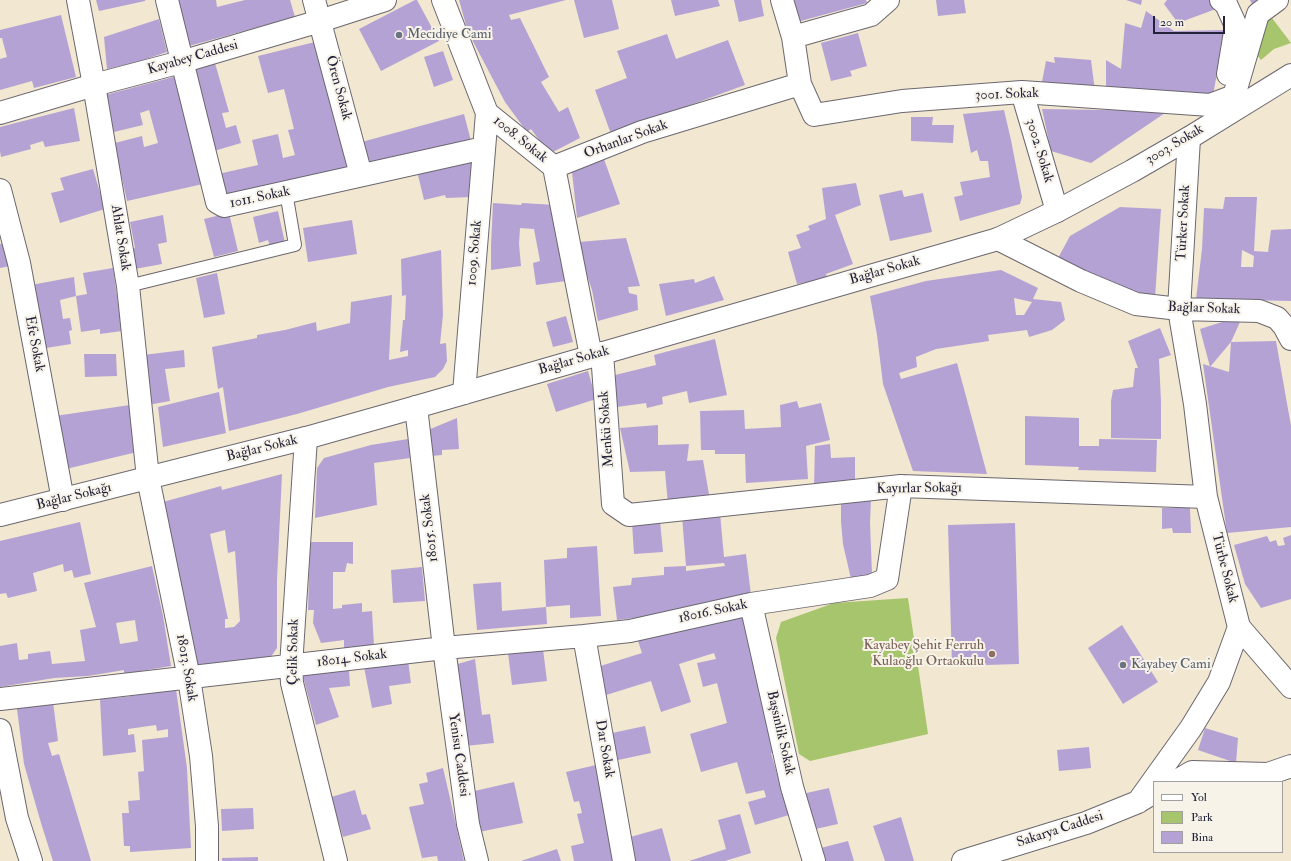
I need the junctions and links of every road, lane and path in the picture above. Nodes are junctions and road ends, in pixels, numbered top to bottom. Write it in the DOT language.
graph roads {
  1 [pos="78,0"];
  2 [pos="167,0"];
  3 [pos="314,0"];
  4 [pos="385,0"];
  5 [pos="443,0"];
  6 [pos="782,0"];
  7 [pos="888,0"];
  8 [pos="1221,0"];
  9 [pos="1277,0"];
  10 [pos="320,21"];
  11 [pos="793,37"];
  12 [pos="181,62"];
  13 [pos="1291,75"];
  14 [pos="800,84"];
  15 [pos="94,85"];
  16 [pos="1022,92"];
  17 [pos="1234,96"];
  18 [pos="0,113"];
  19 [pos="487,113"];
  20 [pos="1189,138"];
  21 [pos="484,148"];
  22 [pos="554,167"];
  23 [pos="361,175"];
  24 [pos="0,190"];
  25 [pos="286,192"];
  26 [pos="1057,211"];
  27 [pos="998,239"];
  28 [pos="128,286"];
  29 [pos="1179,309"];
  30 [pos="1291,339"];
  31 [pos="597,355"];
  32 [pos="464,393"];
  33 [pos="416,407"];
  34 [pos="306,438"];
  35 [pos="148,478"];
  36 [pos="901,486"];
  37 [pos="1206,497"];
  38 [pos="63,500"];
  39 [pos="612,504"];
  40 [pos="0,515"];
  41 [pos="751,604"];
  42 [pos="1239,627"];
  43 [pos="584,636"];
  44 [pos="444,648"];
  45 [pos="291,666"];
  46 [pos="189,678"];
  47 [pos="1290,685"];
  48 [pos="0,699"];
  49 [pos="0,730"];
  50 [pos="1291,766"];
  51 [pos="1156,781"];
  52 [pos="1177,781"];
  53 [pos="1153,786"];
  54 [pos="1146,797"];
  55 [pos="9,820"];
  56 [pos="31,861"];
  57 [pos="207,861"];
  58 [pos="336,861"];
  59 [pos="477,861"];
  60 [pos="624,861"];
  61 [pos="814,861"];
  62 [pos="963,861"];
  1 -- 15 [label="street, Ahlat Sokak"];
  2 -- 12 [label="street, 1011. Sokak"];
  3 -- 10 [label="street, Ören Sokak"];
  4 -- 10 [label="street, Kayabey Caddesi"];
  5 -- 19 [label="street, 1008. Sokak"];
  6 -- 11 [label="street"];
  7 -- 11 [label="street"];
  8 -- 17 [label="street"];
  9 -- 17 [label="street"];
  10 -- 12 [label="street, Kayabey Caddesi"];
  10 -- 23 [label="street, Ören Sokak"];
  11 -- 14 [label="street"];
  12 -- 15 [label="street, Kayabey Caddesi"];
  12 -- 25 [label="street, 1011. Sokak"];
  13 -- 20 [label="street, 3003. Sokak"];
  14 -- 16 [label="street, 3001. Sokak"];
  14 -- 22 [label="street, Orhanlar Sokak"];
  15 -- 18 [label="street, Kayabey Caddesi"];
  15 -- 28 [label="street, Ahlat Sokak"];
  16 -- 17 [label="street, 3001. Sokak"];
  16 -- 26 [label="street, 3002. Sokak"];
  19 -- 21 [label="street, 1009. Sokak"];
  19 -- 22 [label="street, 1008. Sokak"];
  20 -- 26 [label="street, 3003. Sokak"];
  20 -- 29 [label="street, Türker Sokak"];
  21 -- 23 [label="street, 1011. Sokak"];
  21 -- 32 [label="street, 1009. Sokak"];
  22 -- 31 [label="street"];
  23 -- 25 [label="street, 1011. Sokak"];
  24 -- 38 [label="street, Efe Sokak"];
  25 -- 28 [label="lane"];
  26 -- 27 [label="street, Bağlar Sokak"];
  27 -- 29 [label="street, Bağlar Sokak"];
  27 -- 31 [label="street, Bağlar Sokak"];
  28 -- 35 [label="street, Ahlat Sokak"];
  29 -- 30 [label="street, Bağlar Sokak"];
  29 -- 37 [label="street, Türbe Sokak"];
  31 -- 32 [label="street, Bağlar Sokak"];
  31 -- 39 [label="street, Menkü Sokak"];
  32 -- 33 [label="street, Bağlar Sokak"];
  33 -- 34 [label="street, Bağlar Sokak"];
  33 -- 44 [label="street, 18015. Sokak"];
  34 -- 35 [label="street, Bağlar Sokak"];
  34 -- 45 [label="street, Çelik Sokak"];
  35 -- 38 [label="street, Bağlar Sokağı"];
  35 -- 46 [label="street, 18013. Sokak"];
  36 -- 37 [label="street, Kayırlar Sokağı"];
  36 -- 39 [label="street, Kayırlar Sokağı"];
  36 -- 41 [label="street, 18016. Sokak"];
  37 -- 42 [label="street, Türbe Sokak"];
  38 -- 40 [label="street, Bağlar Sokağı"];
  41 -- 43 [label="street, 18016. Sokak"];
  41 -- 61 [label="street, Başsinlik Sokak"];
  42 -- 47 [label="street"];
  42 -- 51 [label="street"];
  43 -- 44 [label="street, 18016. Sokak"];
  43 -- 60 [label="street, Dar Sokak"];
  44 -- 45 [label="street, 18014. Sokak"];
  44 -- 59 [label="street, Yenisu Caddesi"];
  45 -- 46 [label="street, 18014. Sokak"];
  45 -- 58 [label="street, Çelik Sokak"];
  46 -- 48 [label="street, 18014. Sokak"];
  46 -- 57 [label="street, 18013. Sokak"];
  49 -- 55 [label="street"];
  50 -- 52 [label="street"];
  53 -- 54 [label="street"];
  54 -- 62 [label="street, Sakarya Caddesi"];
  55 -- 56 [label="street"];
}
